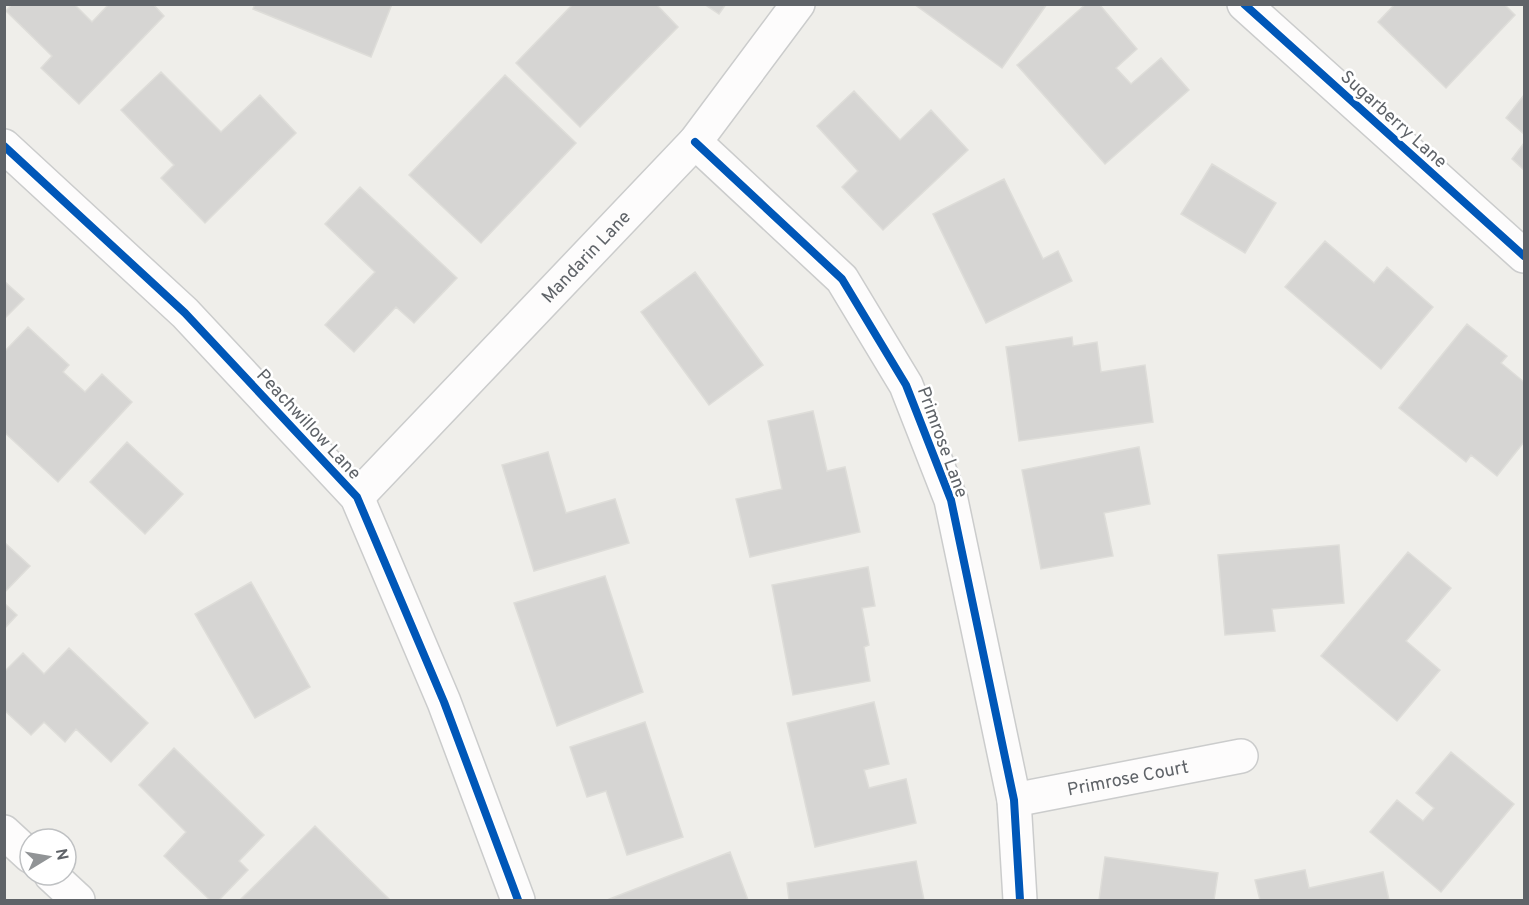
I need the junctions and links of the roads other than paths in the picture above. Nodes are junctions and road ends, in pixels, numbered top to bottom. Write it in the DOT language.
graph roads {
  1 [pos="798,4"];
  2 [pos="1244,4"];
  3 [pos="695,142"];
  4 [pos="4,146"];
  5 [pos="1524,256"];
  6 [pos="357,497"];
  7 [pos="1241,756"];
  8 [pos="1014,800"];
  9 [pos="4,832"];
  10 [pos="18,845"];
  11 [pos="64,887"];
  12 [pos="78,900"];
  13 [pos="518,900"];
  14 [pos="1020,900"];
  1 -- 3 [label="street, Mandarin Lane"];
  2 -- 5 [label="street, Sugarberry Lane"];
  3 -- 6 [label="street, Mandarin Lane"];
  3 -- 8 [label="street, Primrose Lane"];
  4 -- 6 [label="street, Peachwillow Lane"];
  6 -- 13 [label="street, Peachwillow Lane"];
  7 -- 8 [label="street, Primrose Court"];
  8 -- 14 [label="street, Primrose Lane"];
  9 -- 10 [label="street"];
  11 -- 12 [label="street"];
}
